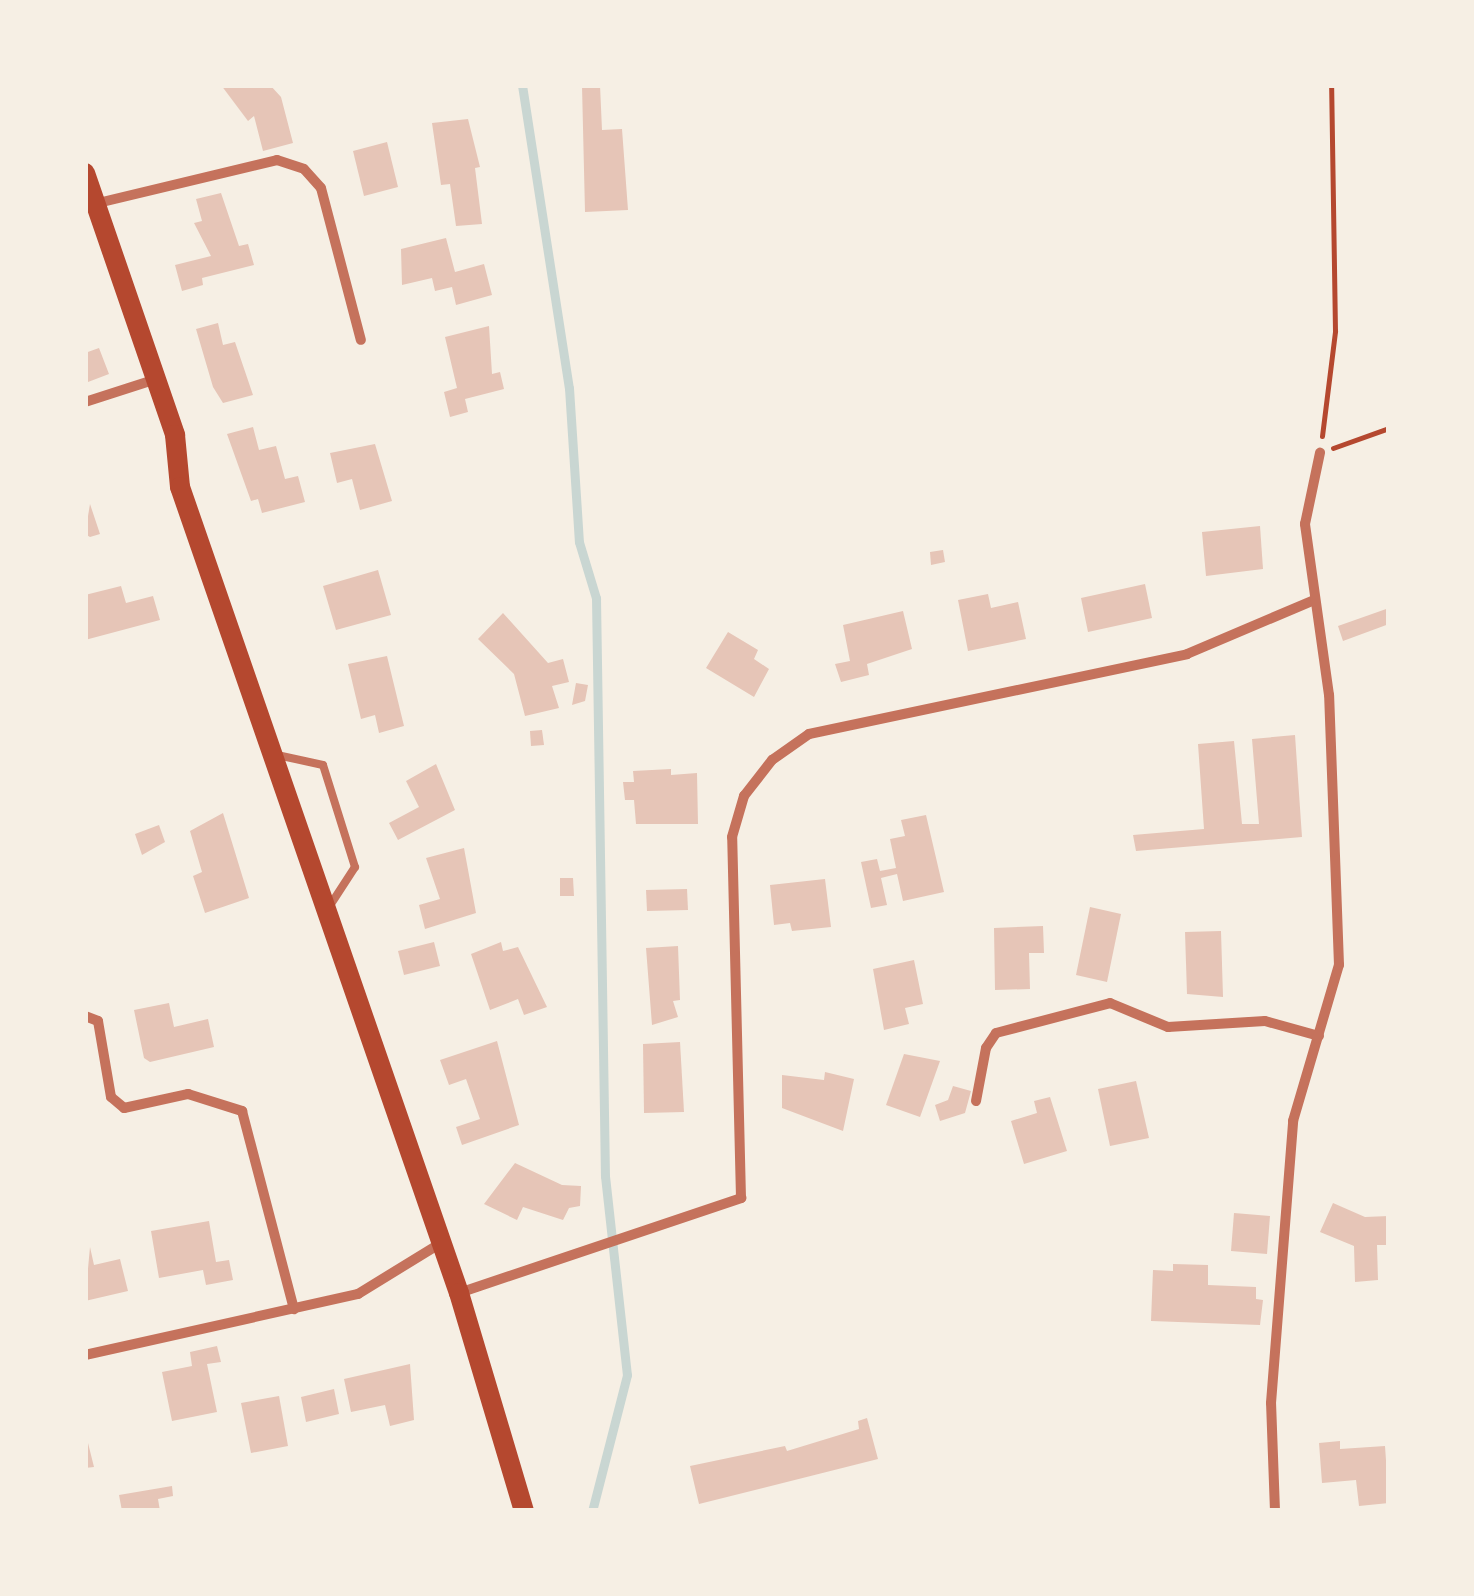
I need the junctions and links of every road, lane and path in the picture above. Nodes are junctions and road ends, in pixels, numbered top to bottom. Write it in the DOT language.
graph roads {
  1 [pos="1331,85"];
  2 [pos="85,173"];
  3 [pos="98,203"];
  4 [pos="361,340"];
  5 [pos="157,379"];
  6 [pos="85,402"];
  7 [pos="1389,428"];
  8 [pos="1320,452"];
  9 [pos="1314,600"];
  10 [pos="275,762"];
  11 [pos="326,910"];
  12 [pos="85,1016"];
  13 [pos="1319,1036"];
  14 [pos="976,1101"];
  15 [pos="442,1243"];
  16 [pos="460,1293"];
  17 [pos="294,1308"];
  18 [pos="85,1355"];
  19 [pos="524,1511"];
  20 [pos="1275,1511"];
  1 -- 8 [label="path"];
  2 -- 3 [label="main road"];
  3 -- 4 [label="street"];
  3 -- 5 [label="main road"];
  5 -- 6 [label="street"];
  5 -- 10 [label="main road"];
  7 -- 8 [label="path"];
  8 -- 9 [label="street"];
  9 -- 13 [label="street"];
  9 -- 16 [label="street"];
  10 -- 11 [label="main road"];
  10 -- 11 [label="lane"];
  11 -- 15 [label="main road"];
  12 -- 17 [label="street"];
  13 -- 14 [label="street"];
  13 -- 20 [label="street"];
  15 -- 16 [label="main road"];
  15 -- 17 [label="street"];
  16 -- 19 [label="main road"];
  17 -- 18 [label="street"];
}
